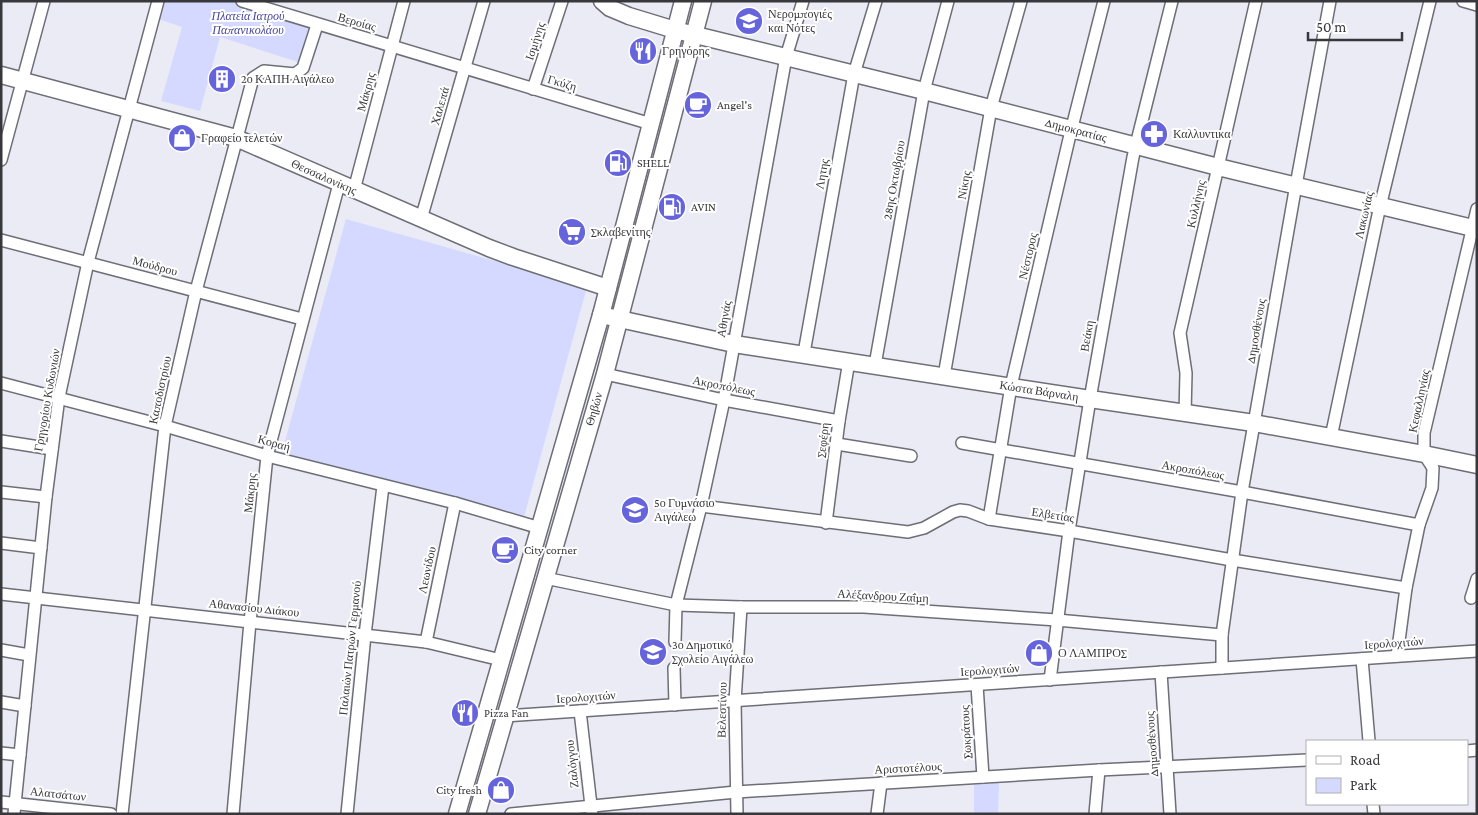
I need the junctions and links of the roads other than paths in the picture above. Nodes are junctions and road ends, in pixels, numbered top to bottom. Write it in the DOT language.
graph roads {
  1 [pos="44,1"];
  2 [pos="158,1"];
  3 [pos="242,1"];
  4 [pos="404,1"];
  5 [pos="484,1"];
  6 [pos="562,1"];
  7 [pos="602,1"];
  8 [pos="683,1"];
  9 [pos="703,1"];
  10 [pos="803,1"];
  11 [pos="876,1"];
  12 [pos="948,1"];
  13 [pos="1020,1"];
  14 [pos="1104,1"];
  15 [pos="1172,1"];
  16 [pos="1256,1"];
  17 [pos="1330,1"];
  18 [pos="1430,1"];
  19 [pos="1463,1"];
  20 [pos="1477,5"];
  21 [pos="277,7"];
  22 [pos="317,25"];
  23 [pos="675,30"];
  24 [pos="694,34"];
  25 [pos="392,46"];
  26 [pos="786,56"];
  27 [pos="465,69"];
  28 [pos="854,74"];
  29 [pos="1,75"];
  30 [pos="22,81"];
  31 [pos="533,89"];
  32 [pos="924,91"];
  33 [pos="991,108"];
  34 [pos="128,110"];
  35 [pos="651,124"];
  36 [pos="1072,129"];
  37 [pos="236,138"];
  38 [pos="1135,146"];
  39 [pos="1,160"];
  40 [pos="1218,167"];
  41 [pos="1296,184"];
  42 [pos="346,187"];
  43 [pos="1380,205"];
  44 [pos="1477,209"];
  45 [pos="421,219"];
  46 [pos="1474,229"];
  47 [pos="1,240"];
  48 [pos="88,262"];
  49 [pos="608,288"];
  50 [pos="196,291"];
  51 [pos="601,315"];
  52 [pos="302,319"];
  53 [pos="619,319"];
  54 [pos="734,344"];
  55 [pos="804,353"];
  56 [pos="849,362"];
  57 [pos="875,364"];
  58 [pos="605,374"];
  59 [pos="944,376"];
  60 [pos="1011,386"];
  61 [pos="2,387"];
  62 [pos="59,397"];
  63 [pos="1090,399"];
  64 [pos="724,400"];
  65 [pos="1185,414"];
  66 [pos="839,421"];
  67 [pos="1254,423"];
  68 [pos="166,426"];
  69 [pos="1331,437"];
  70 [pos="1,442"];
  71 [pos="962,443"];
  72 [pos="836,444"];
  73 [pos="52,449"];
  74 [pos="1000,450"];
  75 [pos="1424,454"];
  76 [pos="267,456"];
  77 [pos="911,456"];
  78 [pos="1080,465"];
  79 [pos="1477,465"];
  80 [pos="383,486"];
  81 [pos="1,492"];
  82 [pos="1242,492"];
  83 [pos="46,497"];
  84 [pos="455,503"];
  85 [pos="701,506"];
  86 [pos="989,519"];
  87 [pos="826,523"];
  88 [pos="1419,525"];
  89 [pos="540,528"];
  90 [pos="1069,531"];
  91 [pos="1,543"];
  92 [pos="41,548"];
  93 [pos="1232,560"];
  94 [pos="545,578"];
  95 [pos="1477,580"];
  96 [pos="1406,588"];
  97 [pos="1,594"];
  98 [pos="36,598"];
  99 [pos="1471,598"];
  100 [pos="676,605"];
  101 [pos="741,607"];
  102 [pos="144,610"];
  103 [pos="1057,620"];
  104 [pos="250,622"];
  105 [pos="365,635"];
  106 [pos="1222,635"];
  107 [pos="426,642"];
  108 [pos="675,642"];
  109 [pos="1,650"];
  110 [pos="1477,651"];
  111 [pos="30,655"];
  112 [pos="1397,656"];
  113 [pos="1362,659"];
  114 [pos="501,660"];
  115 [pos="674,668"];
  116 [pos="1222,668"];
  117 [pos="1161,672"];
  118 [pos="1050,680"];
  119 [pos="977,684"];
  120 [pos="735,701"];
  121 [pos="1,702"];
  122 [pos="675,705"];
  123 [pos="25,706"];
  124 [pos="580,711"];
  125 [pos="505,716"];
  126 [pos="1369,740"];
  127 [pos="1,753"];
  128 [pos="20,756"];
  129 [pos="1306,760"];
  130 [pos="1167,767"];
  131 [pos="1100,770"];
  132 [pos="983,777"];
  133 [pos="881,783"];
  134 [pos="736,792"];
  135 [pos="1,802"];
  136 [pos="15,808"];
  137 [pos="592,810"];
  138 [pos="111,814"];
  139 [pos="122,814"];
  140 [pos="233,814"];
  141 [pos="347,814"];
  142 [pos="457,814"];
  143 [pos="477,814"];
  144 [pos="511,814"];
  145 [pos="737,814"];
  146 [pos="877,814"];
  147 [pos="1094,814"];
  148 [pos="1170,814"];
  1 -- 30 [label="street"];
  2 -- 34 [label="street, Γρηγορίου Κυδωνιών"];
  3 -- 21 [label="street, Βεροίας"];
  4 -- 25 [label="street, Μάκρης"];
  5 -- 27 [label="street, Χαλεπά"];
  6 -- 31 [label="street, Ισμήνης"];
  7 -- 23 [label="street, Δημοκρατίας"];
  8 -- 23 [label="street, Θηβών"];
  9 -- 24 [label="street, Θηβών"];
  10 -- 26 [label="street, Αθηνάς"];
  11 -- 28 [label="street, Λητης"];
  12 -- 32 [label="street, 28ης Οκτωβρίου"];
  13 -- 33 [label="street, Νίκης"];
  14 -- 36 [label="street, Νέστορος"];
  15 -- 38 [label="street, Βεάκη"];
  16 -- 40 [label="street, Κυλλήνης"];
  17 -- 41 [label="street, Δημοσθένους"];
  18 -- 43 [label="street, Λακωνίας"];
  19 -- 20 [label="street"];
  21 -- 22 [label="street, Βεροίας"];
  22 -- 25 [label="street, Βεροίας"];
  22 -- 37 [label="street, Καποδιστρίου"];
  23 -- 24 [label="street, Δημοκρατίας"];
  23 -- 35 [label="street, Θηβών"];
  24 -- 26 [label="street, Δημοκρατίας"];
  24 -- 53 [label="street, Θηβών"];
  25 -- 27 [label="street, Βεροίας"];
  25 -- 42 [label="street, Μάκρης"];
  26 -- 28 [label="street, Δημοκρατίας"];
  26 -- 54 [label="street, Αθηνάς"];
  27 -- 31 [label="street, Γκύζη"];
  27 -- 45 [label="street, Χαλεπά"];
  28 -- 32 [label="street, Δημοκρατίας"];
  28 -- 55 [label="street, Λητης"];
  29 -- 30 [label="street, Θεσσαλονίκης"];
  30 -- 34 [label="street, Θεσσαλονίκης"];
  30 -- 39 [label="street"];
  31 -- 35 [label="street, Γκύζη"];
  32 -- 33 [label="street, Δημοκρατίας"];
  32 -- 57 [label="street, 28ης Οκτωβρίου"];
  33 -- 36 [label="street, Δημοκρατίας"];
  33 -- 59 [label="street, Νίκης"];
  34 -- 37 [label="street, Θεσσαλονίκης"];
  34 -- 48 [label="street, Γρηγορίου Κυδωνιών"];
  35 -- 49 [label="street, Θηβών"];
  36 -- 38 [label="street, Δημοκρατίας"];
  36 -- 60 [label="street, Νέστορος"];
  37 -- 42 [label="street, Θεσσαλονίκης"];
  37 -- 50 [label="street, Καποδιστρίου"];
  38 -- 40 [label="street, Δημοκρατίας"];
  38 -- 63 [label="street, Βεάκη"];
  40 -- 41 [label="street, Δημοκρατίας"];
  40 -- 65 [label="street, Κυλλήνης"];
  41 -- 43 [label="street, Δημοκρατίας"];
  41 -- 67 [label="street, Δημοσθένους"];
  42 -- 45 [label="street, Θεσσαλονίκης"];
  42 -- 52 [label="street, Μάκρης"];
  43 -- 46 [label="street, Δημοκρατίας"];
  43 -- 69 [label="street, Λακωνίας"];
  44 -- 46 [label="street, Κεφαλληνίας"];
  45 -- 49 [label="street, Θεσσαλονίκης"];
  46 -- 75 [label="street, Κεφαλληνίας"];
  47 -- 48 [label="street, Μούδρου"];
  48 -- 50 [label="street, Μούδρου"];
  48 -- 62 [label="street, Γρηγορίου Κυδωνιών"];
  49 -- 51 [label="street, Θηβών"];
  49 -- 53 [label="street"];
  50 -- 52 [label="street, Μούδρου"];
  50 -- 68 [label="street, Καποδιστρίου"];
  51 -- 53 [label="street, Κώστα Βάρναλη"];
  51 -- 89 [label="street, Θηβών"];
  52 -- 76 [label="street, Μάκρης"];
  53 -- 54 [label="street, Κώστα Βάρναλη"];
  53 -- 58 [label="street, Θηβών"];
  54 -- 55 [label="street, Κώστα Βάρναλη"];
  54 -- 64 [label="street, Αθηνάς"];
  55 -- 56 [label="street, Κώστα Βάρναλη"];
  56 -- 57 [label="street, Κώστα Βάρναλη"];
  56 -- 66 [label="street, Σεφέρη"];
  57 -- 59 [label="street, Κώστα Βάρναλη"];
  58 -- 64 [label="street, Ακροπόλεως"];
  58 -- 94 [label="street, Θηβών"];
  59 -- 60 [label="street, Κώστα Βάρναλη"];
  60 -- 63 [label="street, Κώστα Βάρναλη"];
  60 -- 74 [label="street, Νέστορος"];
  61 -- 62 [label="street, Κοραή"];
  62 -- 68 [label="street, Κοραή"];
  62 -- 73 [label="street, Γρηγορίου Κυδωνιών"];
  63 -- 65 [label="street, Κώστα Βάρναλη"];
  63 -- 78 [label="street, Βεάκη"];
  64 -- 66 [label="street, Ακροπόλεως"];
  64 -- 85 [label="street, Αθηνάς"];
  65 -- 67 [label="street, Κώστα Βάρναλη"];
  66 -- 72 [label="street, Σεφέρη"];
  67 -- 69 [label="street, Κώστα Βάρναλη"];
  67 -- 82 [label="street, Δημοσθένους"];
  68 -- 76 [label="street, Κοραή"];
  68 -- 102 [label="street, Καποδιστρίου"];
  69 -- 75 [label="street, Κώστα Βάρναλη"];
  70 -- 73 [label="street"];
  71 -- 74 [label="street, Ακροπόλεως"];
  72 -- 77 [label="street"];
  72 -- 87 [label="street, Σεφέρη"];
  73 -- 83 [label="street, Γρηγορίου Κυδωνιών"];
  74 -- 78 [label="street, Ακροπόλεως"];
  74 -- 86 [label="street, Νέστορος"];
  75 -- 79 [label="street, Κώστα Βάρναλη"];
  75 -- 88 [label="street, Κεφαλληνίας"];
  76 -- 80 [label="street, Κοραή"];
  76 -- 104 [label="street, Μάκρης"];
  78 -- 82 [label="street, Ακροπόλεως"];
  78 -- 90 [label="street, Βεάκη"];
  80 -- 84 [label="street, Κοραή"];
  80 -- 105 [label="street, Παλαιών Πατρών Γερμανού"];
  81 -- 83 [label="street"];
  82 -- 88 [label="street, Ακροπόλεως"];
  82 -- 93 [label="street, Δημοσθένους"];
  83 -- 92 [label="street, Γρηγορίου Κυδωνιών"];
  84 -- 89 [label="street, Κοραή"];
  84 -- 107 [label="street, Λεωνίδου"];
  85 -- 87 [label="street, Ελβετίας"];
  85 -- 100 [label="street, Αθηνάς"];
  86 -- 87 [label="street, Ελβετίας"];
  86 -- 90 [label="street, Ελβετίας"];
  88 -- 96 [label="street, Κεφαλληνίας"];
  89 -- 114 [label="street, Θηβών"];
  90 -- 93 [label="street, Ελβετίας"];
  90 -- 103 [label="street, Βεάκη"];
  91 -- 92 [label="street"];
  92 -- 98 [label="street, Γρηγορίου Κυδωνιών"];
  93 -- 96 [label="street, Ελβετίας"];
  93 -- 106 [label="street, Δημοσθένους"];
  94 -- 100 [label="street, Αλέξανδρου Ζαΐμη"];
  94 -- 125 [label="street, Θηβών"];
  95 -- 99 [label="street"];
  96 -- 112 [label="street, Κεφαλληνίας"];
  97 -- 98 [label="street, Αθανασίου Διάκου"];
  98 -- 102 [label="street, Αθανασίου Διάκου"];
  98 -- 111 [label="street, Γρηγορίου Κυδωνιών"];
  100 -- 101 [label="street, Αλέξανδρου Ζαΐμη"];
  100 -- 108 [label="street, Αθηνάς"];
  101 -- 103 [label="street, Αλέξανδρου Ζαΐμη"];
  101 -- 120 [label="street, Βελεστίνου"];
  102 -- 104 [label="street, Αθανασίου Διάκου"];
  102 -- 139 [label="street, Καποδιστρίου"];
  103 -- 106 [label="street, Αλέξανδρου Ζαΐμη"];
  103 -- 118 [label="street, Βεάκη"];
  104 -- 105 [label="street, Αθανασίου Διάκου"];
  104 -- 140 [label="street, Μάκρης"];
  105 -- 107 [label="street, Αθανασίου Διάκου"];
  105 -- 141 [label="street, Παλαιών Πατρών Γερμανού"];
  106 -- 116 [label="street, Δημοσθένους"];
  107 -- 114 [label="street, Αθανασίου Διάκου"];
  109 -- 111 [label="street"];
  110 -- 112 [label="street, Ιερολοχιτών"];
  111 -- 123 [label="street, Γρηγορίου Κυδωνιών"];
  112 -- 113 [label="street, Ιερολοχιτών"];
  113 -- 116 [label="street, Ιερολοχιτών"];
  113 -- 126 [label="street"];
  114 -- 142 [label="street, Θηβών"];
  115 -- 122 [label="street"];
  116 -- 117 [label="street, Ιερολοχιτών"];
  117 -- 118 [label="street, Ιερολοχιτών"];
  117 -- 130 [label="street, Δημοσθένους"];
  118 -- 119 [label="street, Ιερολοχιτών"];
  119 -- 120 [label="street, Ιερολοχιτών"];
  119 -- 132 [label="street, Σωκράτους"];
  120 -- 122 [label="street, Ιερολοχιτών"];
  120 -- 134 [label="street, Βελεστίνου"];
  121 -- 123 [label="street"];
  122 -- 124 [label="street, Ιερολοχιτών"];
  123 -- 128 [label="street, Γρηγορίου Κυδωνιών"];
  124 -- 125 [label="street, Ιερολοχιτών"];
  124 -- 137 [label="street, Ζαλόγγου"];
  125 -- 143 [label="street, Θηβών"];
  127 -- 128 [label="street"];
  128 -- 136 [label="street, Γρηγορίου Κυδωνιών"];
  129 -- 130 [label="street, Αριστοτέλους"];
  130 -- 131 [label="street, Αριστοτέλους"];
  130 -- 148 [label="street, Δημοσθένους"];
  131 -- 132 [label="street, Αριστοτέλους"];
  131 -- 147 [label="street"];
  132 -- 133 [label="street, Αριστοτέλους"];
  133 -- 134 [label="street, Αριστοτέλους"];
  133 -- 146 [label="street"];
  134 -- 137 [label="street, Αριστοτέλους"];
  134 -- 145 [label="street, Βελεστίνου"];
  135 -- 136 [label="street, Αλατσάτων"];
  136 -- 138 [label="street, Αλατσάτων"];
  137 -- 144 [label="street, Αριστοτέλους"];
}
